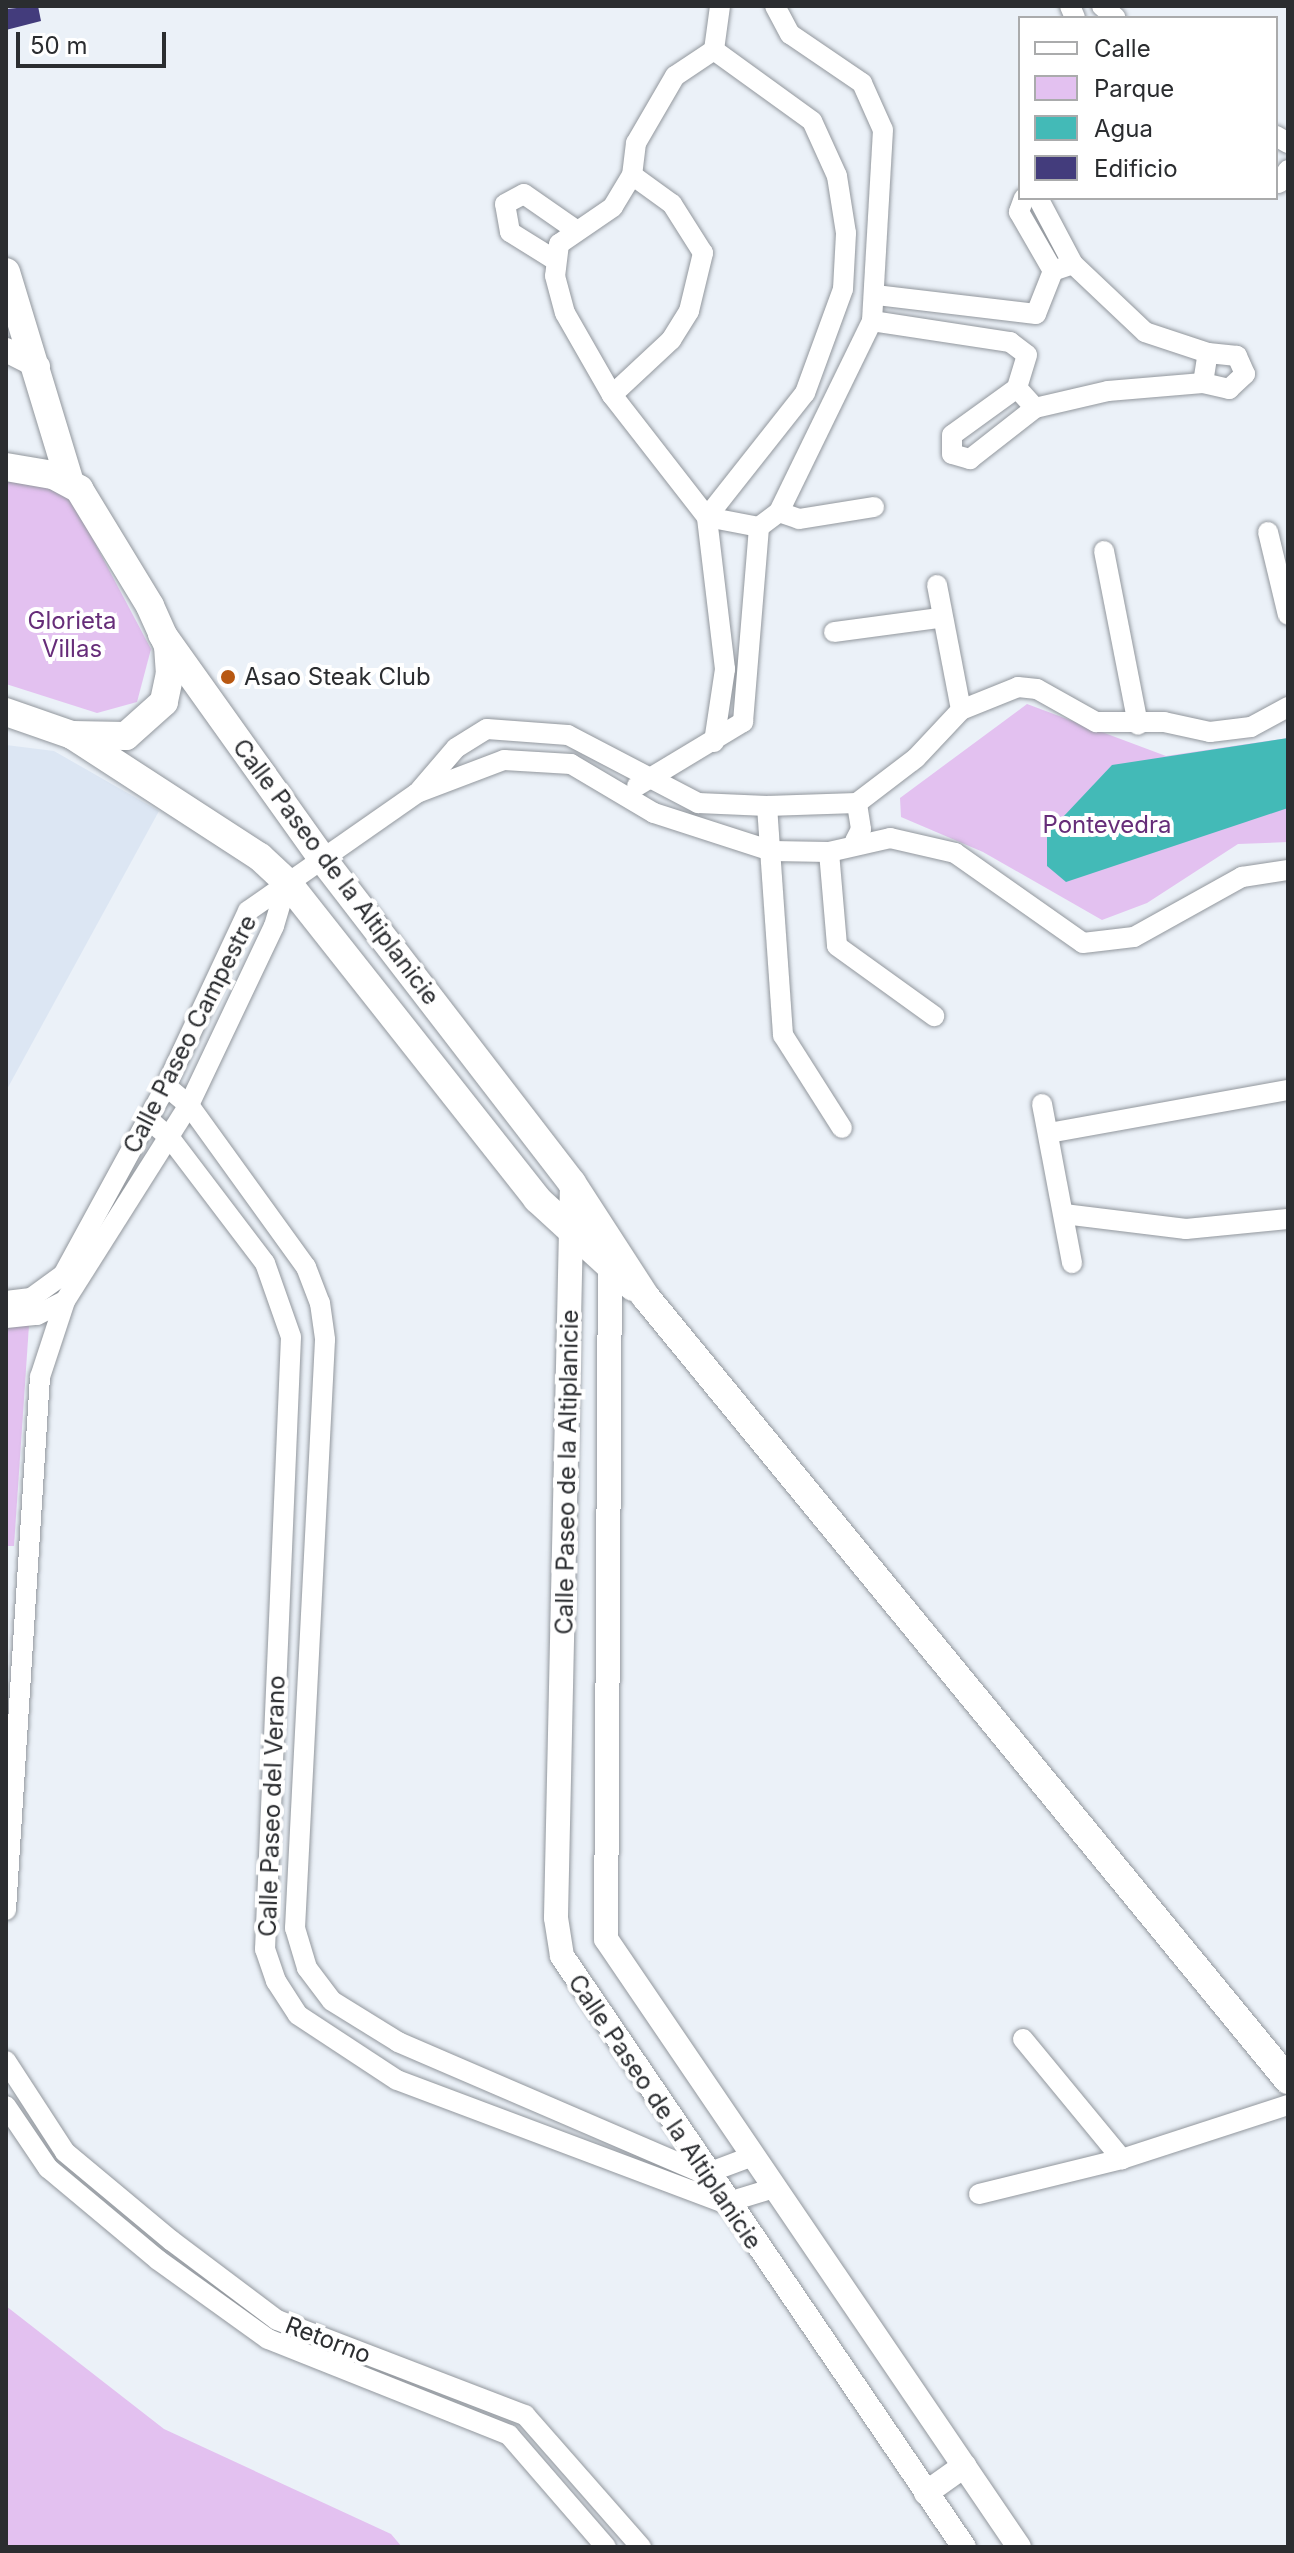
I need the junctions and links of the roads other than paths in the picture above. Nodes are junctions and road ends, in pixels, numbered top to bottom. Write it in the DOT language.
graph roads {
  1 [pos="720,6"];
  2 [pos="775,6"];
  3 [pos="714,50"];
  4 [pos="632,175"];
  5 [pos="1023,200"];
  6 [pos="1039,200"];
  7 [pos="573,228"];
  8 [pos="555,260"];
  9 [pos="1073,264"];
  10 [pos="1053,271"];
  11 [pos="6,272"];
  12 [pos="877,295"];
  13 [pos="872,321"];
  14 [pos="6,350"];
  15 [pos="1208,353"];
  16 [pos="38,366"];
  17 [pos="1203,383"];
  18 [pos="1017,388"];
  19 [pos="612,395"];
  20 [pos="1035,408"];
  21 [pos="6,467"];
  22 [pos="70,482"];
  23 [pos="874,507"];
  24 [pos="779,512"];
  25 [pos="707,517"];
  26 [pos="759,527"];
  27 [pos="1268,532"];
  28 [pos="1104,551"];
  29 [pos="937,585"];
  30 [pos="1288,615"];
  31 [pos="939,618"];
  32 [pos="834,632"];
  33 [pos="162,634"];
  34 [pos="1288,707"];
  35 [pos="961,710"];
  36 [pos="6,712"];
  37 [pos="1138,725"];
  38 [pos="72,735"];
  39 [pos="714,742"];
  40 [pos="643,779"];
  41 [pos="417,793"];
  42 [pos="626,797"];
  43 [pos="857,803"];
  44 [pos="767,806"];
  45 [pos="855,841"];
  46 [pos="772,851"];
  47 [pos="829,852"];
  48 [pos="321,857"];
  49 [pos="1288,870"];
  50 [pos="287,882"];
  51 [pos="934,1016"];
  52 [pos="166,1086"];
  53 [pos="1288,1090"];
  54 [pos="1042,1104"];
  55 [pos="189,1105"];
  56 [pos="148,1119"];
  57 [pos="842,1128"];
  58 [pos="1049,1133"];
  59 [pos="170,1138"];
  60 [pos="572,1183"];
  61 [pos="1064,1214"];
  62 [pos="1288,1219"];
  63 [pos="568,1232"];
  64 [pos="609,1255"];
  65 [pos="1072,1263"];
  66 [pos="6,1301"];
  67 [pos="65,1301"];
  68 [pos="6,1318"];
  69 [pos="285,1481"];
  70 [pos="316,1481"];
  71 [pos="567,1605"];
  72 [pos="610,1606"];
  73 [pos="308,1677"];
  74 [pos="277,1678"];
  75 [pos="14,1718"];
  76 [pos="6,1910"];
  77 [pos="1023,2039"];
  78 [pos="398,2042"];
  79 [pos="6,2061"];
  80 [pos="384,2073"];
  81 [pos="1288,2080"];
  82 [pos="1288,2105"];
  83 [pos="6,2106"];
  84 [pos="750,2157"];
  85 [pos="1122,2159"];
  86 [pos="705,2174"];
  87 [pos="771,2189"];
  88 [pos="979,2194"];
  89 [pos="725,2203"];
  90 [pos="964,2466"];
  91 [pos="926,2493"];
  92 [pos="606,2547"];
  93 [pos="641,2547"];
  94 [pos="964,2547"];
  95 [pos="1019,2547"];
  1 -- 3 [label="street"];
  2 -- 12 [label="street"];
  3 -- 4 [label="street"];
  3 -- 25 [label="street"];
  4 -- 7 [label="street"];
  4 -- 19 [label="street"];
  5 -- 10 [label="street"];
  6 -- 9 [label="street"];
  7 -- 8 [label="street"];
  7 -- 8 [label="street"];
  8 -- 19 [label="street"];
  9 -- 10 [label="street"];
  9 -- 15 [label="street"];
  10 -- 12 [label="street"];
  11 -- 16 [label="main road"];
  12 -- 13 [label="street"];
  13 -- 18 [label="street"];
  13 -- 24 [label="street"];
  14 -- 16 [label="street"];
  15 -- 17 [label="street"];
  15 -- 17 [label="street"];
  16 -- 22 [label="main road"];
  17 -- 20 [label="street"];
  18 -- 20 [label="street"];
  18 -- 20 [label="street"];
  19 -- 25 [label="street"];
  21 -- 22 [label="main road"];
  22 -- 33 [label="main road"];
  23 -- 24 [label="street"];
  24 -- 26 [label="street"];
  25 -- 26 [label="street"];
  25 -- 39 [label="street"];
  26 -- 39 [label="street"];
  27 -- 30 [label="street"];
  28 -- 37 [label="street"];
  29 -- 31 [label="street"];
  31 -- 32 [label="street"];
  31 -- 35 [label="street"];
  33 -- 38 [label="main road"];
  33 -- 48 [label="main road, Calle Paseo de la Altiplanicie"];
  34 -- 37 [label="street"];
  35 -- 37 [label="street"];
  35 -- 43 [label="street"];
  36 -- 38 [label="main road"];
  38 -- 50 [label="main road, Calle Paseo de la Altiplanicie"];
  39 -- 40 [label="street"];
  40 -- 41 [label="street"];
  40 -- 42 [label="street"];
  40 -- 44 [label="street"];
  41 -- 42 [label="street"];
  41 -- 48 [label="street"];
  42 -- 46 [label="street"];
  43 -- 44 [label="street"];
  43 -- 45 [label="street"];
  44 -- 46 [label="street"];
  45 -- 47 [label="street"];
  45 -- 49 [label="street"];
  46 -- 47 [label="street"];
  46 -- 57 [label="street"];
  47 -- 51 [label="street"];
  48 -- 50 [label="street"];
  48 -- 60 [label="main road, Calle Paseo de la Altiplanicie"];
  50 -- 52 [label="street, Calle Paseo Campestre"];
  50 -- 55 [label="street, Calle Paseo Campestre"];
  50 -- 63 [label="main road, Calle Paseo de la Altiplanicie"];
  52 -- 55 [label="street, Calle Paseo del Verano"];
  52 -- 56 [label="street, Calle Paseo Campestre"];
  53 -- 58 [label="street"];
  54 -- 58 [label="street"];
  55 -- 59 [label="street, Calle Paseo Campestre"];
  55 -- 70 [label="street, Calle Paseo del Verano"];
  56 -- 59 [label="street, Calle Paseo del Verano"];
  56 -- 66 [label="street, Calle Paseo Campestre"];
  58 -- 61 [label="street"];
  59 -- 67 [label="street, Calle Paseo Campestre"];
  59 -- 69 [label="street, Calle Paseo del Verano"];
  60 -- 63 [label="street, Calle Paseo de la Altiplanicie"];
  60 -- 64 [label="main road, Calle Paseo de la Altiplanicie"];
  61 -- 62 [label="street"];
  61 -- 65 [label="street"];
  63 -- 64 [label="main road, Calle Paseo de la Altiplanicie"];
  63 -- 71 [label="street, Calle Paseo de la Altiplanicie"];
  64 -- 72 [label="street, Calle Paseo de la Altiplanicie"];
  64 -- 81 [label="main road"];
  67 -- 68 [label="street"];
  67 -- 75 [label="street, Calle Paseo Campestre"];
  69 -- 70 [label="street"];
  69 -- 74 [label="street, Calle Paseo del Verano"];
  70 -- 73 [label="street, Calle Paseo del Verano"];
  71 -- 72 [label="street"];
  71 -- 86 [label="street, Calle Paseo de la Altiplanicie"];
  72 -- 84 [label="street, Calle Paseo de la Altiplanicie"];
  73 -- 74 [label="street"];
  73 -- 78 [label="street, Calle Paseo del Verano"];
  74 -- 80 [label="street, Calle Paseo del Verano"];
  75 -- 76 [label="street, Calle Paseo Campestre"];
  77 -- 85 [label="street"];
  78 -- 80 [label="street"];
  78 -- 86 [label="street, Calle Paseo del Verano"];
  79 -- 93 [label="street, Retorno"];
  80 -- 89 [label="street, Calle Paseo del Verano"];
  82 -- 85 [label="street"];
  83 -- 92 [label="street"];
  84 -- 86 [label="street"];
  84 -- 87 [label="street, Calle Paseo de la Altiplanicie"];
  85 -- 88 [label="street"];
  86 -- 89 [label="street, Calle Paseo de la Altiplanicie"];
  87 -- 89 [label="street"];
  87 -- 90 [label="street, Calle Paseo de la Altiplanicie"];
  89 -- 91 [label="street, Calle Paseo de la Altiplanicie"];
  90 -- 91 [label="street"];
  90 -- 95 [label="street, Calle Paseo de la Altiplanicie"];
  91 -- 94 [label="street, Calle Paseo de la Altiplanicie"];
}
